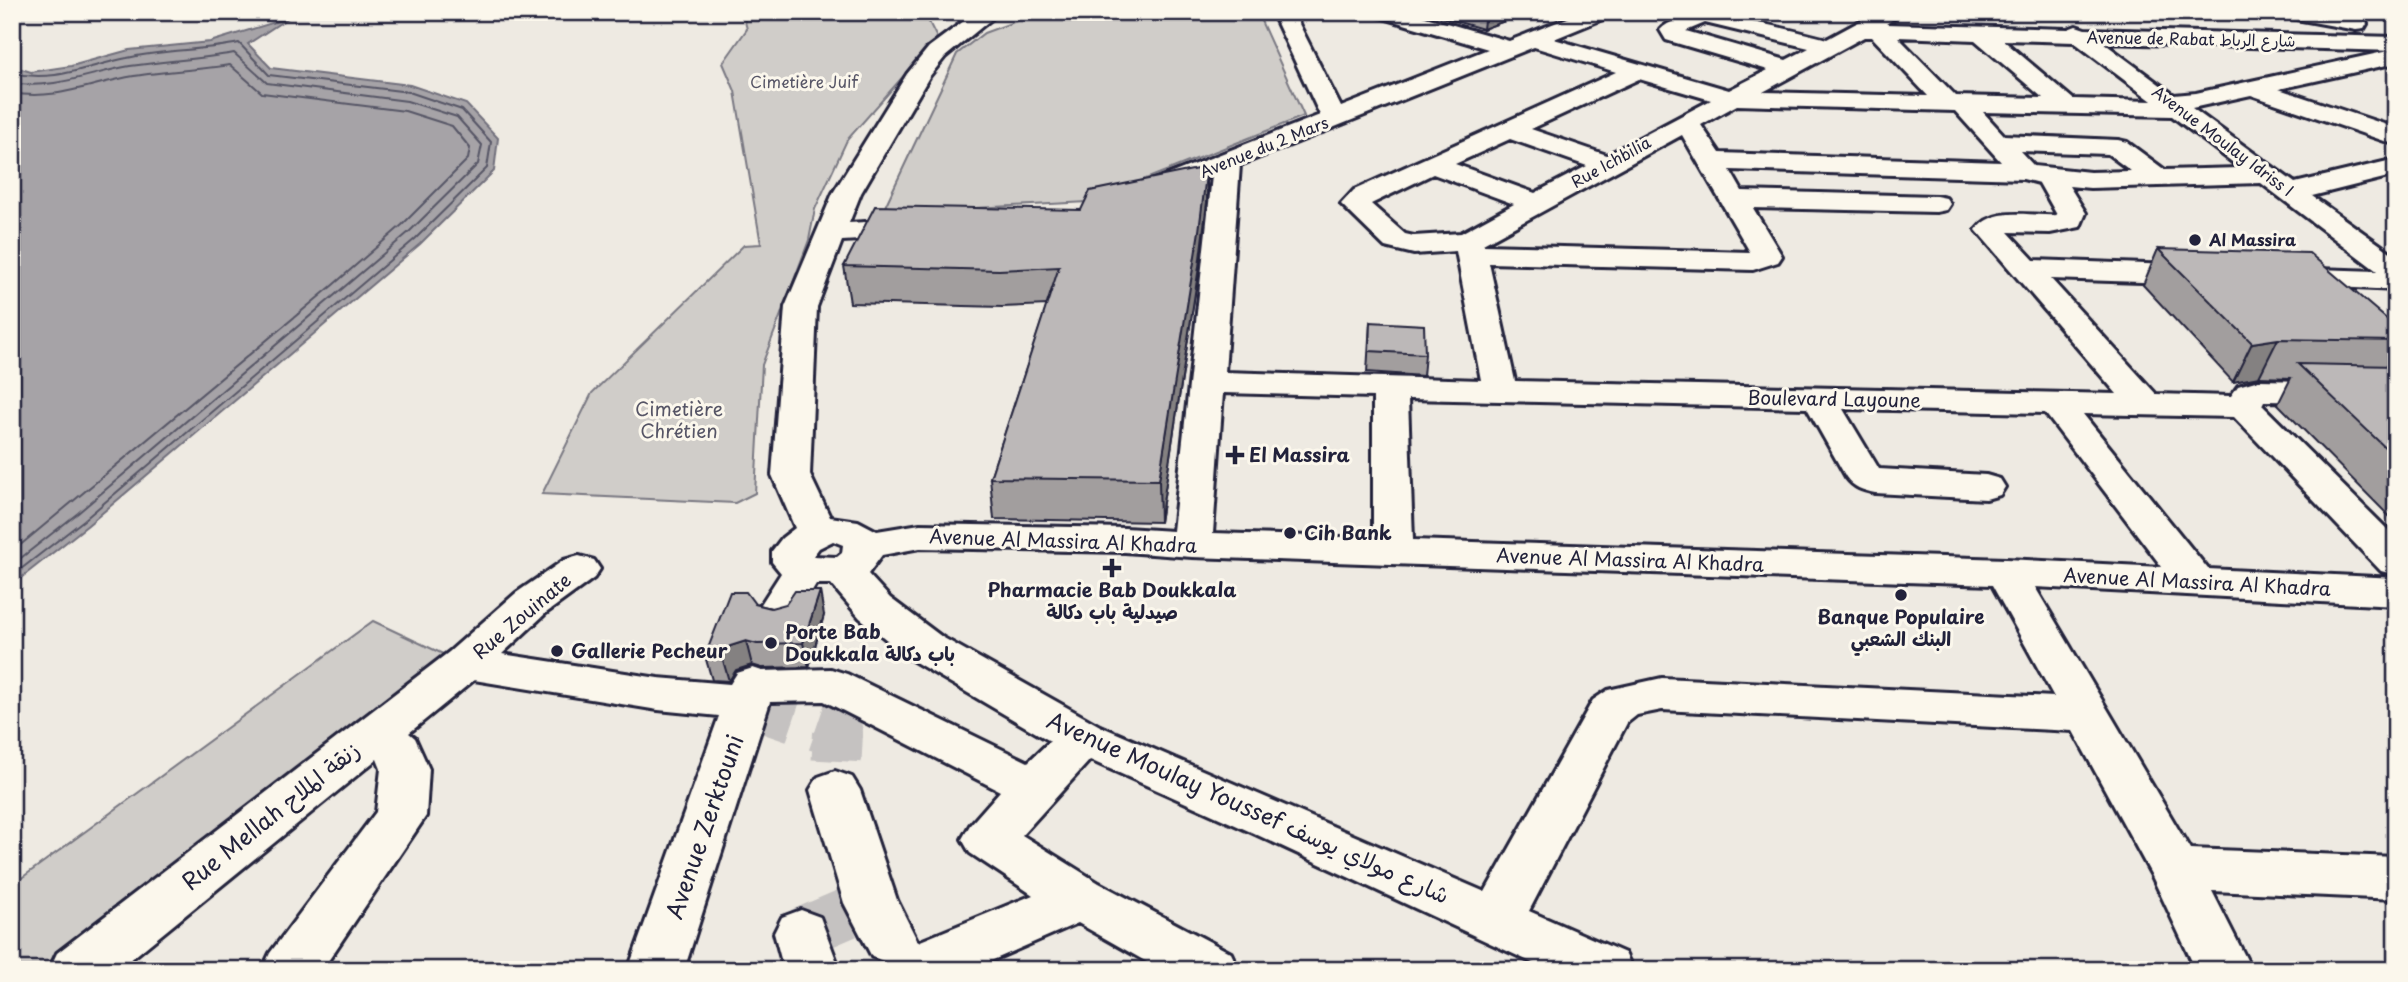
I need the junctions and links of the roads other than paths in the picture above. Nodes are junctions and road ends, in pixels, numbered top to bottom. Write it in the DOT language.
graph roads {
  1 [pos="990,12"];
  2 [pos="1282,12"];
  3 [pos="1384,12"];
  4 [pos="1603,12"];
  5 [pos="2050,12"];
  6 [pos="2291,12"];
  7 [pos="1874,25"];
  8 [pos="2396,31"];
  9 [pos="1829,33"];
  10 [pos="1982,34"];
  11 [pos="2081,37"];
  12 [pos="1523,44"];
  13 [pos="2394,54"];
  14 [pos="1788,68"];
  15 [pos="1637,71"];
  16 [pos="2253,88"];
  17 [pos="1729,98"];
  18 [pos="1955,103"];
  19 [pos="2176,105"];
  20 [pos="2066,106"];
  21 [pos="1334,119"];
  22 [pos="1685,122"];
  23 [pos="1509,130"];
  24 [pos="2396,137"];
  25 [pos="1997,142"];
  26 [pos="1712,161"];
  27 [pos="1227,162"];
  28 [pos="1608,164"];
  29 [pos="1433,165"];
  30 [pos="2396,167"];
  31 [pos="2037,174"];
  32 [pos="2270,175"];
  33 [pos="2157,177"];
  34 [pos="2348,179"];
  35 [pos="2292,192"];
  36 [pos="2396,197"];
  37 [pos="1130,199"];
  38 [pos="1735,200"];
  39 [pos="1536,203"];
  40 [pos="1936,204"];
  41 [pos="937,227"];
  42 [pos="829,233"];
  43 [pos="1469,247"];
  44 [pos="2025,270"];
  45 [pos="2396,271"];
  46 [pos="2396,281"];
  47 [pos="1208,382"];
  48 [pos="1390,388"];
  49 [pos="1500,391"];
  50 [pos="2396,393"];
  51 [pos="1819,398"];
  52 [pos="2056,404"];
  53 [pos="2146,405"];
  54 [pos="2244,407"];
  55 [pos="1986,486"];
  56 [pos="1192,545"];
  57 [pos="1393,552"];
  58 [pos="832,555"];
  59 [pos="2396,562"];
  60 [pos="579,569"];
  61 [pos="2006,572"];
  62 [pos="2196,582"];
  63 [pos="2396,592"];
  64 [pos="776,615"];
  65 [pos="465,663"];
  66 [pos="751,691"];
  67 [pos="2087,715"];
  68 [pos="376,732"];
  69 [pos="1083,738"];
  70 [pos="1034,786"];
  71 [pos="835,790"];
  72 [pos="2175,869"];
  73 [pos="2396,878"];
  74 [pos="1080,898"];
  75 [pos="1497,920"];
  76 [pos="901,955"];
  77 [pos="77,970"];
  78 [pos="290,970"];
  79 [pos="656,970"];
  80 [pos="1211,970"];
  81 [pos="1605,970"];
  82 [pos="2224,970"];
  1 -- 42 [label="street, Avenue Moulay Youssef شارع مولاي يوسف"];
  2 -- 21 [label="street"];
  3 -- 12 [label="street"];
  4 -- 12 [label="street, Avenue du 2 Mars"];
  5 -- 11 [label="street, Avenue Moulay Idriss I"];
  6 -- 8 [label="street"];
  7 -- 9 [label="street, Rue Ichbilia"];
  7 -- 10 [label="street, Avenue de Rabat شارع الرباط"];
  7 -- 18 [label="street"];
  9 -- 14 [label="street, Rue Ichbilia"];
  9 -- 14 [label="street"];
  10 -- 11 [label="street, Avenue de Rabat شارع الرباط"];
  10 -- 20 [label="street"];
  11 -- 13 [label="street, Avenue de Rabat شارع الرباط"];
  11 -- 19 [label="street, Avenue Moulay Idriss I"];
  12 -- 15 [label="street"];
  12 -- 21 [label="street, Avenue du 2 Mars"];
  13 -- 16 [label="street"];
  14 -- 17 [label="street, Rue Ichbilia"];
  15 -- 17 [label="street"];
  15 -- 23 [label="street"];
  16 -- 19 [label="street"];
  16 -- 24 [label="street"];
  17 -- 18 [label="street"];
  17 -- 22 [label="street, Rue Ichbilia"];
  18 -- 20 [label="street"];
  18 -- 25 [label="street"];
  19 -- 20 [label="street"];
  19 -- 32 [label="street, Avenue Moulay Idriss I"];
  21 -- 27 [label="street, Avenue du 2 Mars"];
  22 -- 26 [label="street"];
  22 -- 28 [label="street, Rue Ichbilia"];
  23 -- 28 [label="street"];
  23 -- 29 [label="street"];
  25 -- 31 [label="street"];
  25 -- 33 [label="street"];
  26 -- 31 [label="street"];
  26 -- 38 [label="street"];
  27 -- 37 [label="street, Avenue du 2 Mars"];
  27 -- 47 [label="street"];
  28 -- 39 [label="street, Rue Ichbilia"];
  29 -- 39 [label="street"];
  29 -- 43 [label="street"];
  30 -- 34 [label="street"];
  31 -- 33 [label="street"];
  31 -- 44 [label="street"];
  32 -- 33 [label="street"];
  32 -- 35 [label="street, Avenue Moulay Idriss I"];
  34 -- 35 [label="street"];
  34 -- 36 [label="street"];
  35 -- 45 [label="street, Avenue Moulay Idriss I"];
  38 -- 40 [label="street"];
  38 -- 43 [label="street"];
  39 -- 43 [label="street, Rue Ichbilia"];
  41 -- 42 [label="street"];
  42 -- 58 [label="street, Avenue Moulay Youssef شارع مولاي يوسف"];
  43 -- 49 [label="street"];
  44 -- 46 [label="street"];
  44 -- 53 [label="street"];
  47 -- 48 [label="street, Boulevard Layoune"];
  47 -- 56 [label="street"];
  48 -- 49 [label="street, Boulevard Layoune"];
  48 -- 57 [label="street"];
  49 -- 51 [label="street, Boulevard Layoune"];
  50 -- 54 [label="street"];
  51 -- 52 [label="street, Boulevard Layoune"];
  51 -- 55 [label="street"];
  52 -- 53 [label="street, Boulevard Layoune"];
  52 -- 62 [label="street"];
  53 -- 54 [label="street, Boulevard Layoune"];
  54 -- 59 [label="street"];
  56 -- 57 [label="street, Avenue Al Massira Al Khadra"];
  56 -- 58 [label="street, Avenue Al Massira Al Khadra"];
  57 -- 61 [label="street, Avenue Al Massira Al Khadra"];
  58 -- 64 [label="street"];
  58 -- 69 [label="street, Avenue Moulay Youssef شارع مولاي يوسف"];
  60 -- 65 [label="street, Rue Zouinate"];
  61 -- 62 [label="street, Avenue Al Massira Al Khadra"];
  61 -- 67 [label="street"];
  62 -- 63 [label="street, Avenue Al Massira Al Khadra"];
  65 -- 66 [label="street"];
  65 -- 68 [label="street, Rue Mellah زنقة الملاح"];
  66 -- 70 [label="street"];
  66 -- 79 [label="street, Avenue Zerktouni"];
  67 -- 72 [label="street"];
  67 -- 75 [label="street"];
  68 -- 77 [label="street, Rue Mellah زنقة الملاح"];
  68 -- 78 [label="street"];
  69 -- 70 [label="street"];
  69 -- 75 [label="street, Avenue Moulay Youssef شارع مولاي يوسف"];
  70 -- 74 [label="street"];
  71 -- 76 [label="street"];
  72 -- 73 [label="street"];
  72 -- 82 [label="street"];
  74 -- 76 [label="street"];
  74 -- 80 [label="street"];
  75 -- 81 [label="street, Avenue Moulay Youssef شارع مولاي يوسف"];
}
